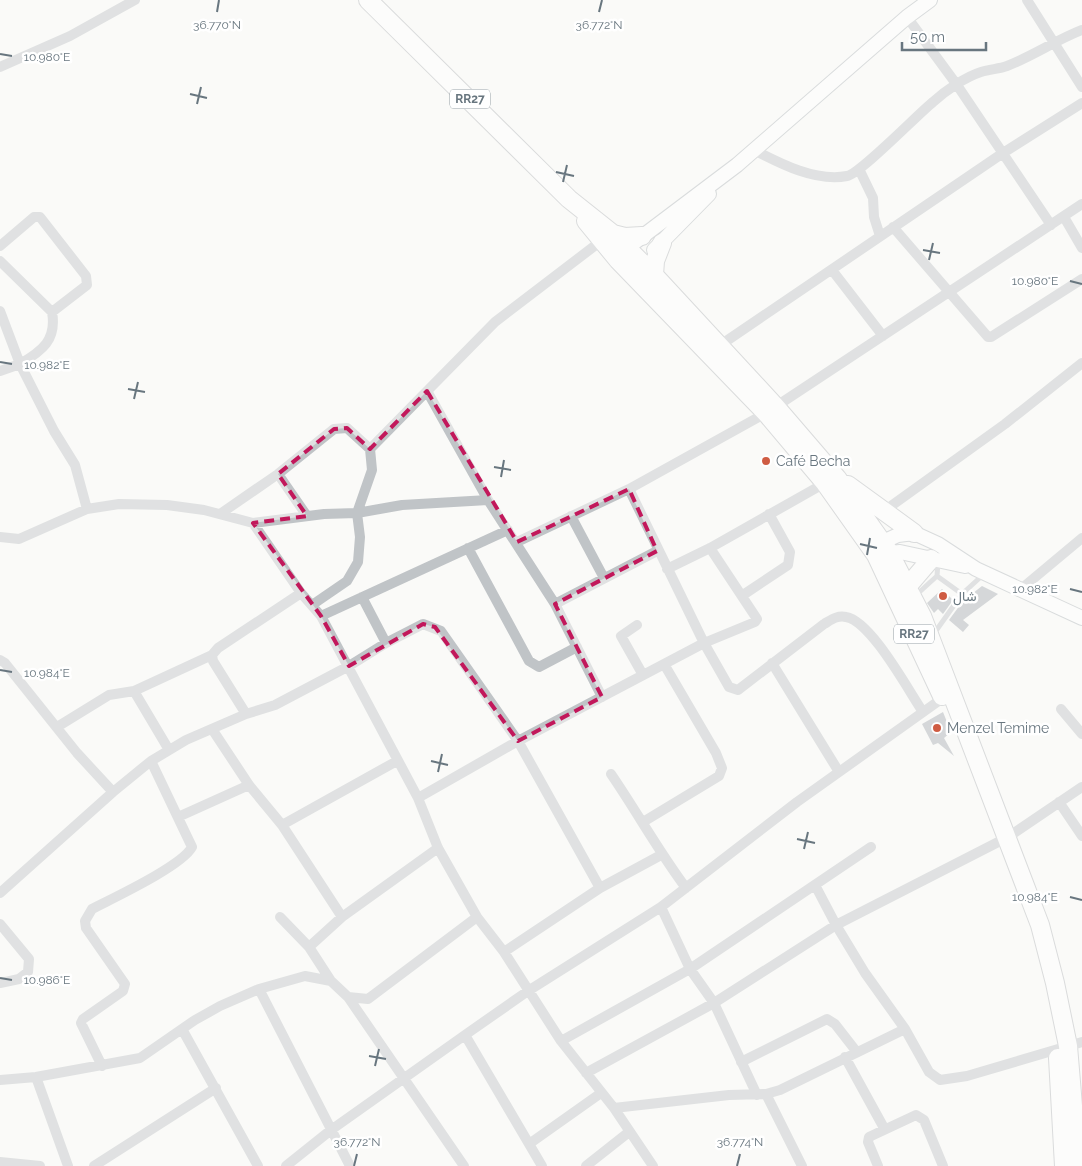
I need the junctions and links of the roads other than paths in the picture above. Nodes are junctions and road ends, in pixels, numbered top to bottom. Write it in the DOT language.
graph roads {
  1 [pos="135,0"];
  2 [pos="368,0"];
  3 [pos="930,0"];
  4 [pos="1027,0"];
  5 [pos="907,17"];
  6 [pos="1082,30"];
  7 [pos="1054,41"];
  8 [pos="0,67"];
  9 [pos="957,85"];
  10 [pos="1082,87"];
  11 [pos="1082,103"];
  12 [pos="754,150"];
  13 [pos="1003,153"];
  14 [pos="737,165"];
  15 [pos="859,170"];
  16 [pos="1082,204"];
  17 [pos="1064,216"];
  18 [pos="1051,225"];
  19 [pos="893,226"];
  20 [pos="642,236"];
  21 [pos="880,236"];
  22 [pos="607,238"];
  23 [pos="2,242"];
  24 [pos="662,243"];
  25 [pos="1082,248"];
  26 [pos="629,260"];
  27 [pos="0,261"];
  28 [pos="832,270"];
  29 [pos="654,275"];
  30 [pos="1082,279"];
  31 [pos="948,291"];
  32 [pos="0,310"];
  33 [pos="52,312"];
  34 [pos="883,336"];
  35 [pos="719,346"];
  36 [pos="1082,363"];
  37 [pos="20,364"];
  38 [pos="0,371"];
  39 [pos="427,392"];
  40 [pos="771,410"];
  41 [pos="370,449"];
  42 [pos="278,474"];
  43 [pos="831,480"];
  44 [pos="629,489"];
  45 [pos="488,500"];
  46 [pos="87,509"];
  47 [pos="884,511"];
  48 [pos="357,513"];
  49 [pos="220,514"];
  50 [pos="769,514"];
  51 [pos="307,516"];
  52 [pos="571,516"];
  53 [pos="253,523"];
  54 [pos="508,530"];
  55 [pos="914,533"];
  56 [pos="0,537"];
  57 [pos="1082,538"];
  58 [pos="517,542"];
  59 [pos="468,548"];
  60 [pos="710,548"];
  61 [pos="879,549"];
  62 [pos="657,550"];
  63 [pos="936,554"];
  64 [pos="667,569"];
  65 [pos="980,571"];
  66 [pos="938,576"];
  67 [pos="604,578"];
  68 [pos="1021,589"];
  69 [pos="909,592"];
  70 [pos="301,593"];
  71 [pos="962,594"];
  72 [pos="743,595"];
  73 [pos="362,597"];
  74 [pos="555,604"];
  75 [pos="312,605"];
  76 [pos="321,616"];
  77 [pos="1082,618"];
  78 [pos="637,625"];
  79 [pos="386,642"];
  80 [pos="704,644"];
  81 [pos="926,645"];
  82 [pos="577,648"];
  83 [pos="212,655"];
  84 [pos="0,660"];
  85 [pos="664,664"];
  86 [pos="772,664"];
  87 [pos="349,666"];
  88 [pos="642,675"];
  89 [pos="134,691"];
  90 [pos="948,694"];
  91 [pos="602,697"];
  92 [pos="1061,709"];
  93 [pos="922,712"];
  94 [pos="246,714"];
  95 [pos="57,727"];
  96 [pos="212,729"];
  97 [pos="1082,734"];
  98 [pos="518,741"];
  99 [pos="169,750"];
  100 [pos="396,761"];
  101 [pos="152,762"];
  102 [pos="839,772"];
  103 [pos="611,774"];
  104 [pos="249,785"];
  105 [pos="1082,787"];
  106 [pos="113,792"];
  107 [pos="418,798"];
  108 [pos="1059,802"];
  109 [pos="178,817"];
  110 [pos="643,822"];
  111 [pos="282,824"];
  112 [pos="1082,836"];
  113 [pos="1003,839"];
  114 [pos="871,847"];
  115 [pos="438,848"];
  116 [pos="661,855"];
  117 [pos="815,885"];
  118 [pos="600,888"];
  119 [pos="686,888"];
  120 [pos="0,893"];
  121 [pos="661,907"];
  122 [pos="280,917"];
  123 [pos="342,917"];
  124 [pos="477,917"];
  125 [pos="0,924"];
  126 [pos="836,925"];
  127 [pos="309,946"];
  128 [pos="504,952"];
  129 [pos="690,968"];
  130 [pos="331,981"];
  131 [pos="0,983"];
  132 [pos="259,989"];
  133 [pos="528,991"];
  134 [pos="348,997"];
  135 [pos="714,1003"];
  136 [pos="182,1029"];
  137 [pos="905,1029"];
  138 [pos="464,1035"];
  139 [pos="561,1041"];
  140 [pos="1069,1046"];
  141 [pos="856,1051"];
  142 [pos="845,1057"];
  143 [pos="741,1062"];
  144 [pos="102,1066"];
  145 [pos="586,1073"];
  146 [pos="36,1077"];
  147 [pos="405,1077"];
  148 [pos="0,1080"];
  149 [pos="216,1088"];
  150 [pos="601,1093"];
  151 [pos="761,1094"];
  152 [pos="614,1108"];
  153 [pos="884,1128"];
  154 [pos="331,1130"];
  155 [pos="629,1132"];
  156 [pos="529,1144"];
  157 [pos="0,1162"];
  158 [pos="40,1166"];
  159 [pos="68,1166"];
  160 [pos="94,1166"];
  161 [pos="258,1166"];
  162 [pos="286,1166"];
  163 [pos="350,1166"];
  164 [pos="464,1166"];
  165 [pos="542,1166"];
  166 [pos="586,1166"];
  167 [pos="653,1166"];
  168 [pos="802,1166"];
  169 [pos="878,1166"];
  170 [pos="943,1166"];
  171 [pos="1064,1166"];
  172 [pos="1078,1166"];
  1 -- 8 [label="street"];
  2 -- 22 [label="highway, RR27"];
  3 -- 5 [label="main road"];
  4 -- 7 [label="street"];
  5 -- 9 [label="street"];
  5 -- 12 [label="main road"];
  6 -- 7 [label="street"];
  7 -- 9 [label="street"];
  7 -- 10 [label="street"];
  9 -- 13 [label="street"];
  9 -- 15 [label="street"];
  11 -- 13 [label="street"];
  12 -- 14 [label="main road"];
  12 -- 15 [label="street"];
  13 -- 18 [label="street"];
  13 -- 19 [label="street"];
  14 -- 20 [label="main road"];
  14 -- 24 [label="main road"];
  15 -- 21 [label="street"];
  16 -- 17 [label="street"];
  17 -- 18 [label="street"];
  17 -- 25 [label="street"];
  18 -- 31 [label="street"];
  19 -- 21 [label="street"];
  19 -- 31 [label="street"];
  20 -- 22 [label="highway"];
  20 -- 26 [label="main road"];
  21 -- 28 [label="street"];
  22 -- 26 [label="highway, RR27"];
  22 -- 39 [label="street"];
  23 -- 33 [label="street"];
  24 -- 26 [label="main road"];
  24 -- 29 [label="highway"];
  26 -- 29 [label="highway, RR27"];
  26 -- 40 [label="highway, RR27"];
  27 -- 33 [label="street"];
  28 -- 34 [label="street"];
  28 -- 35 [label="street"];
  29 -- 35 [label="highway, RR27"];
  30 -- 31 [label="street"];
  31 -- 34 [label="street"];
  32 -- 37 [label="street"];
  33 -- 37 [label="street"];
  34 -- 40 [label="street"];
  35 -- 40 [label="highway, RR27"];
  36 -- 47 [label="street"];
  37 -- 38 [label="street"];
  37 -- 46 [label="street"];
  39 -- 41 [label="street"];
  39 -- 45 [label="street"];
  40 -- 43 [label="highway, RR27"];
  40 -- 44 [label="street"];
  41 -- 42 [label="street"];
  41 -- 48 [label="street"];
  42 -- 49 [label="street"];
  42 -- 51 [label="street"];
  43 -- 47 [label="highway"];
  43 -- 50 [label="street"];
  43 -- 61 [label="highway, RR27"];
  44 -- 52 [label="street"];
  44 -- 62 [label="street"];
  45 -- 48 [label="street"];
  45 -- 54 [label="street"];
  46 -- 49 [label="street"];
  46 -- 56 [label="street"];
  47 -- 55 [label="highway"];
  48 -- 51 [label="street"];
  48 -- 75 [label="street"];
  49 -- 53 [label="street"];
  50 -- 60 [label="street"];
  50 -- 72 [label="street"];
  51 -- 53 [label="street"];
  52 -- 58 [label="street"];
  52 -- 67 [label="street"];
  53 -- 70 [label="street"];
  54 -- 58 [label="street"];
  54 -- 59 [label="street"];
  55 -- 61 [label="main road"];
  55 -- 63 [label="main road"];
  57 -- 68 [label="street"];
  58 -- 74 [label="street"];
  59 -- 73 [label="street"];
  59 -- 82 [label="street"];
  60 -- 64 [label="street"];
  60 -- 72 [label="street"];
  61 -- 63 [label="main road"];
  61 -- 69 [label="highway, RR27"];
  61 -- 81 [label="highway, RR27"];
  62 -- 64 [label="street"];
  62 -- 67 [label="street"];
  63 -- 65 [label="main road"];
  63 -- 66 [label="lane"];
  63 -- 69 [label="highway"];
  64 -- 80 [label="street"];
  65 -- 68 [label="main road"];
  65 -- 71 [label="lane"];
  66 -- 69 [label="lane"];
  66 -- 71 [label="lane"];
  67 -- 74 [label="street"];
  68 -- 77 [label="main road"];
  69 -- 81 [label="highway, RR27"];
  70 -- 75 [label="street"];
  70 -- 83 [label="street"];
  71 -- 81 [label="lane"];
  72 -- 80 [label="street"];
  73 -- 76 [label="street"];
  73 -- 79 [label="street"];
  74 -- 82 [label="street"];
  75 -- 76 [label="street"];
  76 -- 87 [label="street"];
  78 -- 88 [label="street"];
  79 -- 87 [label="street"];
  79 -- 98 [label="street"];
  80 -- 85 [label="street"];
  80 -- 86 [label="street"];
  81 -- 90 [label="highway, RR27"];
  82 -- 91 [label="street"];
  83 -- 89 [label="street"];
  83 -- 94 [label="street"];
  84 -- 95 [label="street"];
  85 -- 88 [label="street"];
  85 -- 110 [label="street"];
  86 -- 93 [label="street"];
  86 -- 102 [label="street"];
  87 -- 94 [label="street"];
  87 -- 100 [label="street"];
  88 -- 91 [label="street"];
  89 -- 95 [label="street"];
  89 -- 99 [label="street"];
  90 -- 93 [label="street"];
  90 -- 113 [label="highway, RR27"];
  91 -- 98 [label="street"];
  92 -- 97 [label="street"];
  93 -- 102 [label="street"];
  94 -- 96 [label="street"];
  95 -- 106 [label="street"];
  96 -- 99 [label="street"];
  96 -- 104 [label="street"];
  98 -- 107 [label="street"];
  98 -- 118 [label="street"];
  99 -- 101 [label="street"];
  100 -- 107 [label="street"];
  100 -- 111 [label="street"];
  101 -- 106 [label="street"];
  101 -- 109 [label="street"];
  102 -- 119 [label="street"];
  103 -- 110 [label="street"];
  104 -- 109 [label="street"];
  104 -- 111 [label="street"];
  105 -- 108 [label="street"];
  106 -- 120 [label="street"];
  107 -- 115 [label="street"];
  108 -- 112 [label="street"];
  108 -- 113 [label="street"];
  109 -- 144 [label="street"];
  110 -- 116 [label="street"];
  111 -- 123 [label="street"];
  113 -- 126 [label="street"];
  113 -- 140 [label="highway, RR27"];
  114 -- 117 [label="street"];
  115 -- 123 [label="street"];
  115 -- 124 [label="street"];
  116 -- 118 [label="street"];
  116 -- 119 [label="street"];
  117 -- 126 [label="street"];
  117 -- 129 [label="street"];
  118 -- 128 [label="street"];
  119 -- 121 [label="street"];
  121 -- 129 [label="street"];
  121 -- 133 [label="street"];
  122 -- 127 [label="street"];
  123 -- 127 [label="street"];
  124 -- 128 [label="street"];
  124 -- 134 [label="street"];
  125 -- 131 [label="street"];
  126 -- 135 [label="street"];
  126 -- 137 [label="street"];
  127 -- 130 [label="street"];
  128 -- 133 [label="street"];
  129 -- 135 [label="street"];
  129 -- 139 [label="street"];
  130 -- 132 [label="street"];
  130 -- 134 [label="street"];
  132 -- 136 [label="street"];
  132 -- 154 [label="street"];
  133 -- 138 [label="street"];
  133 -- 139 [label="street"];
  134 -- 147 [label="street"];
  135 -- 143 [label="street"];
  135 -- 145 [label="street"];
  136 -- 144 [label="street"];
  136 -- 149 [label="street"];
  137 -- 140 [label="street"];
  137 -- 141 [label="street"];
  138 -- 147 [label="street"];
  138 -- 156 [label="street"];
  139 -- 145 [label="street"];
  140 -- 171 [label="highway, RR27"];
  140 -- 172 [label="highway, RR27"];
  141 -- 142 [label="street"];
  141 -- 143 [label="street"];
  142 -- 151 [label="street"];
  142 -- 153 [label="street"];
  143 -- 151 [label="street"];
  144 -- 146 [label="street"];
  145 -- 150 [label="street"];
  146 -- 148 [label="street"];
  146 -- 159 [label="street"];
  147 -- 154 [label="street"];
  147 -- 164 [label="street"];
  149 -- 160 [label="street"];
  149 -- 161 [label="street"];
  150 -- 152 [label="street"];
  150 -- 156 [label="street"];
  151 -- 152 [label="street"];
  151 -- 168 [label="street"];
  152 -- 155 [label="street"];
  153 -- 169 [label="street"];
  153 -- 170 [label="street"];
  154 -- 162 [label="street"];
  154 -- 163 [label="street"];
  155 -- 166 [label="street"];
  155 -- 167 [label="street"];
  156 -- 165 [label="street"];
  157 -- 158 [label="street"];
}
